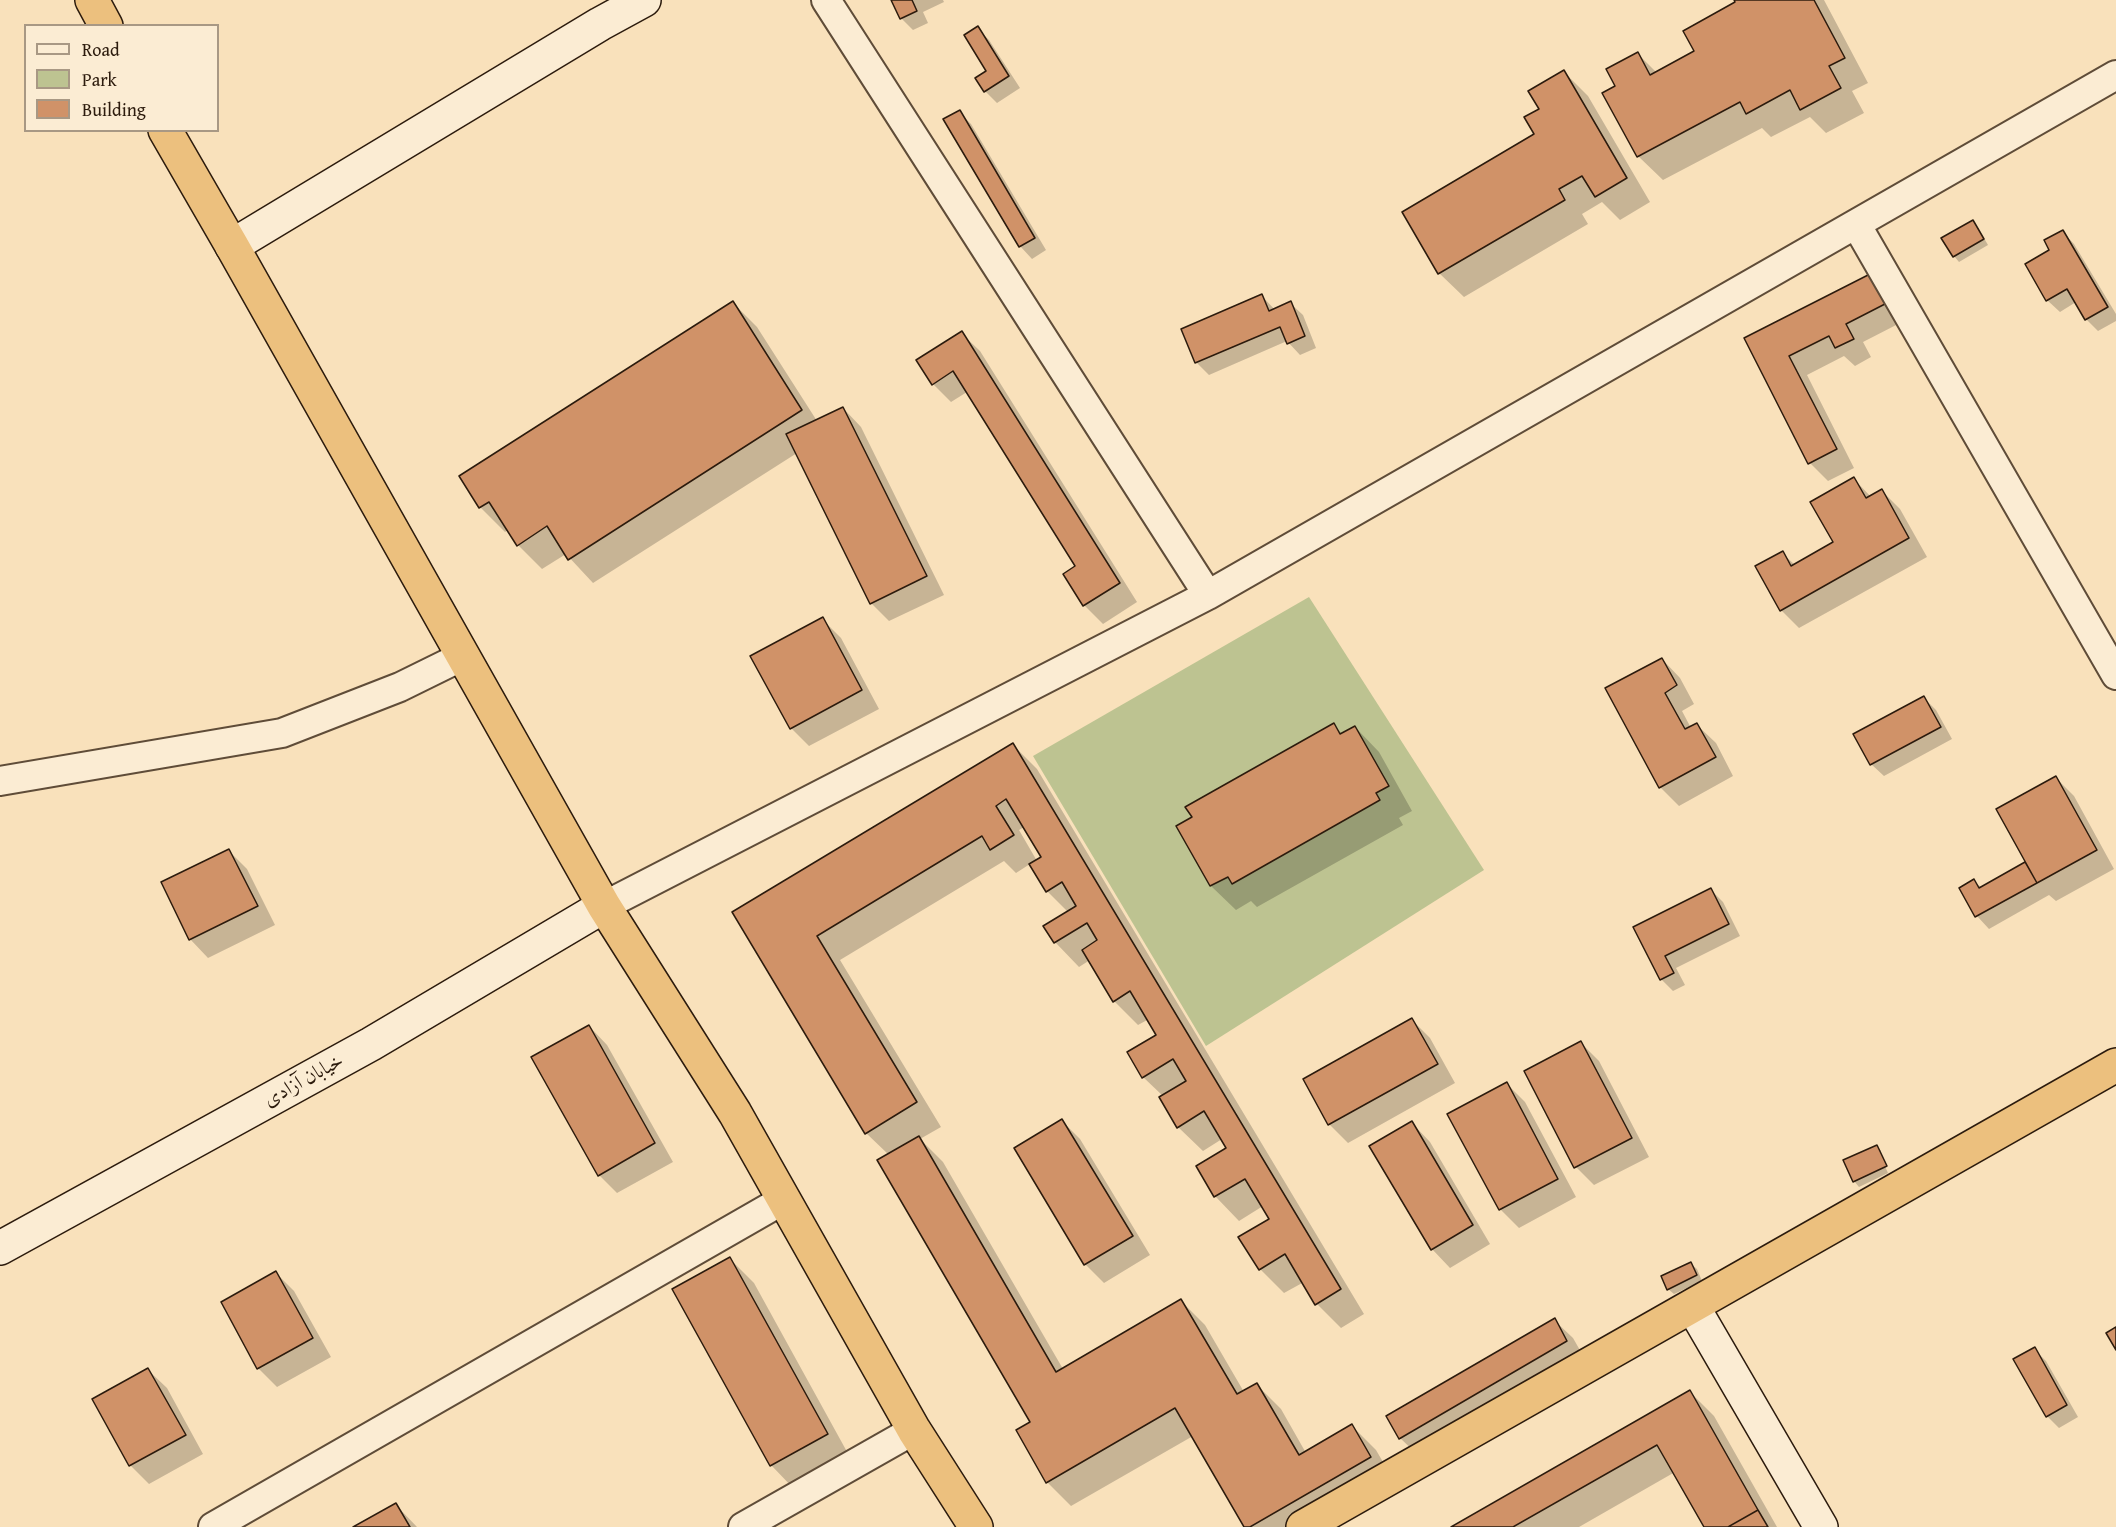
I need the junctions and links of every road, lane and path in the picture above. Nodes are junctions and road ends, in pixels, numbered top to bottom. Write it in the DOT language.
graph roads {
  1 [pos="92,0"];
  2 [pos="644,0"];
  3 [pos="826,0"];
  4 [pos="105,24"];
  5 [pos="2116,75"];
  6 [pos="166,132"];
  7 [pos="1856,224"];
  8 [pos="232,246"];
  9 [pos="1208,595"];
  10 [pos="463,656"];
  11 [pos="2116,675"];
  12 [pos="0,781"];
  13 [pos="604,906"];
  14 [pos="2116,1065"];
  15 [pos="783,1200"];
  16 [pos="0,1248"];
  17 [pos="1693,1307"];
  18 [pos="914,1430"];
  19 [pos="213,1527"];
  20 [pos="743,1527"];
  21 [pos="976,1527"];
  22 [pos="1303,1527"];
  23 [pos="1821,1527"];
  1 -- 4 [label="highway"];
  2 -- 8 [label="street"];
  3 -- 9 [label="street"];
  5 -- 7 [label="street"];
  6 -- 8 [label="highway"];
  7 -- 9 [label="street"];
  7 -- 11 [label="street"];
  8 -- 10 [label="highway"];
  9 -- 13 [label="street"];
  10 -- 12 [label="street"];
  10 -- 13 [label="highway"];
  13 -- 15 [label="highway"];
  13 -- 16 [label="street, خیابان آزادی"];
  14 -- 17 [label="highway"];
  15 -- 18 [label="highway"];
  15 -- 19 [label="street"];
  17 -- 22 [label="highway"];
  17 -- 23 [label="street"];
  18 -- 20 [label="street"];
  18 -- 21 [label="highway"];
}
